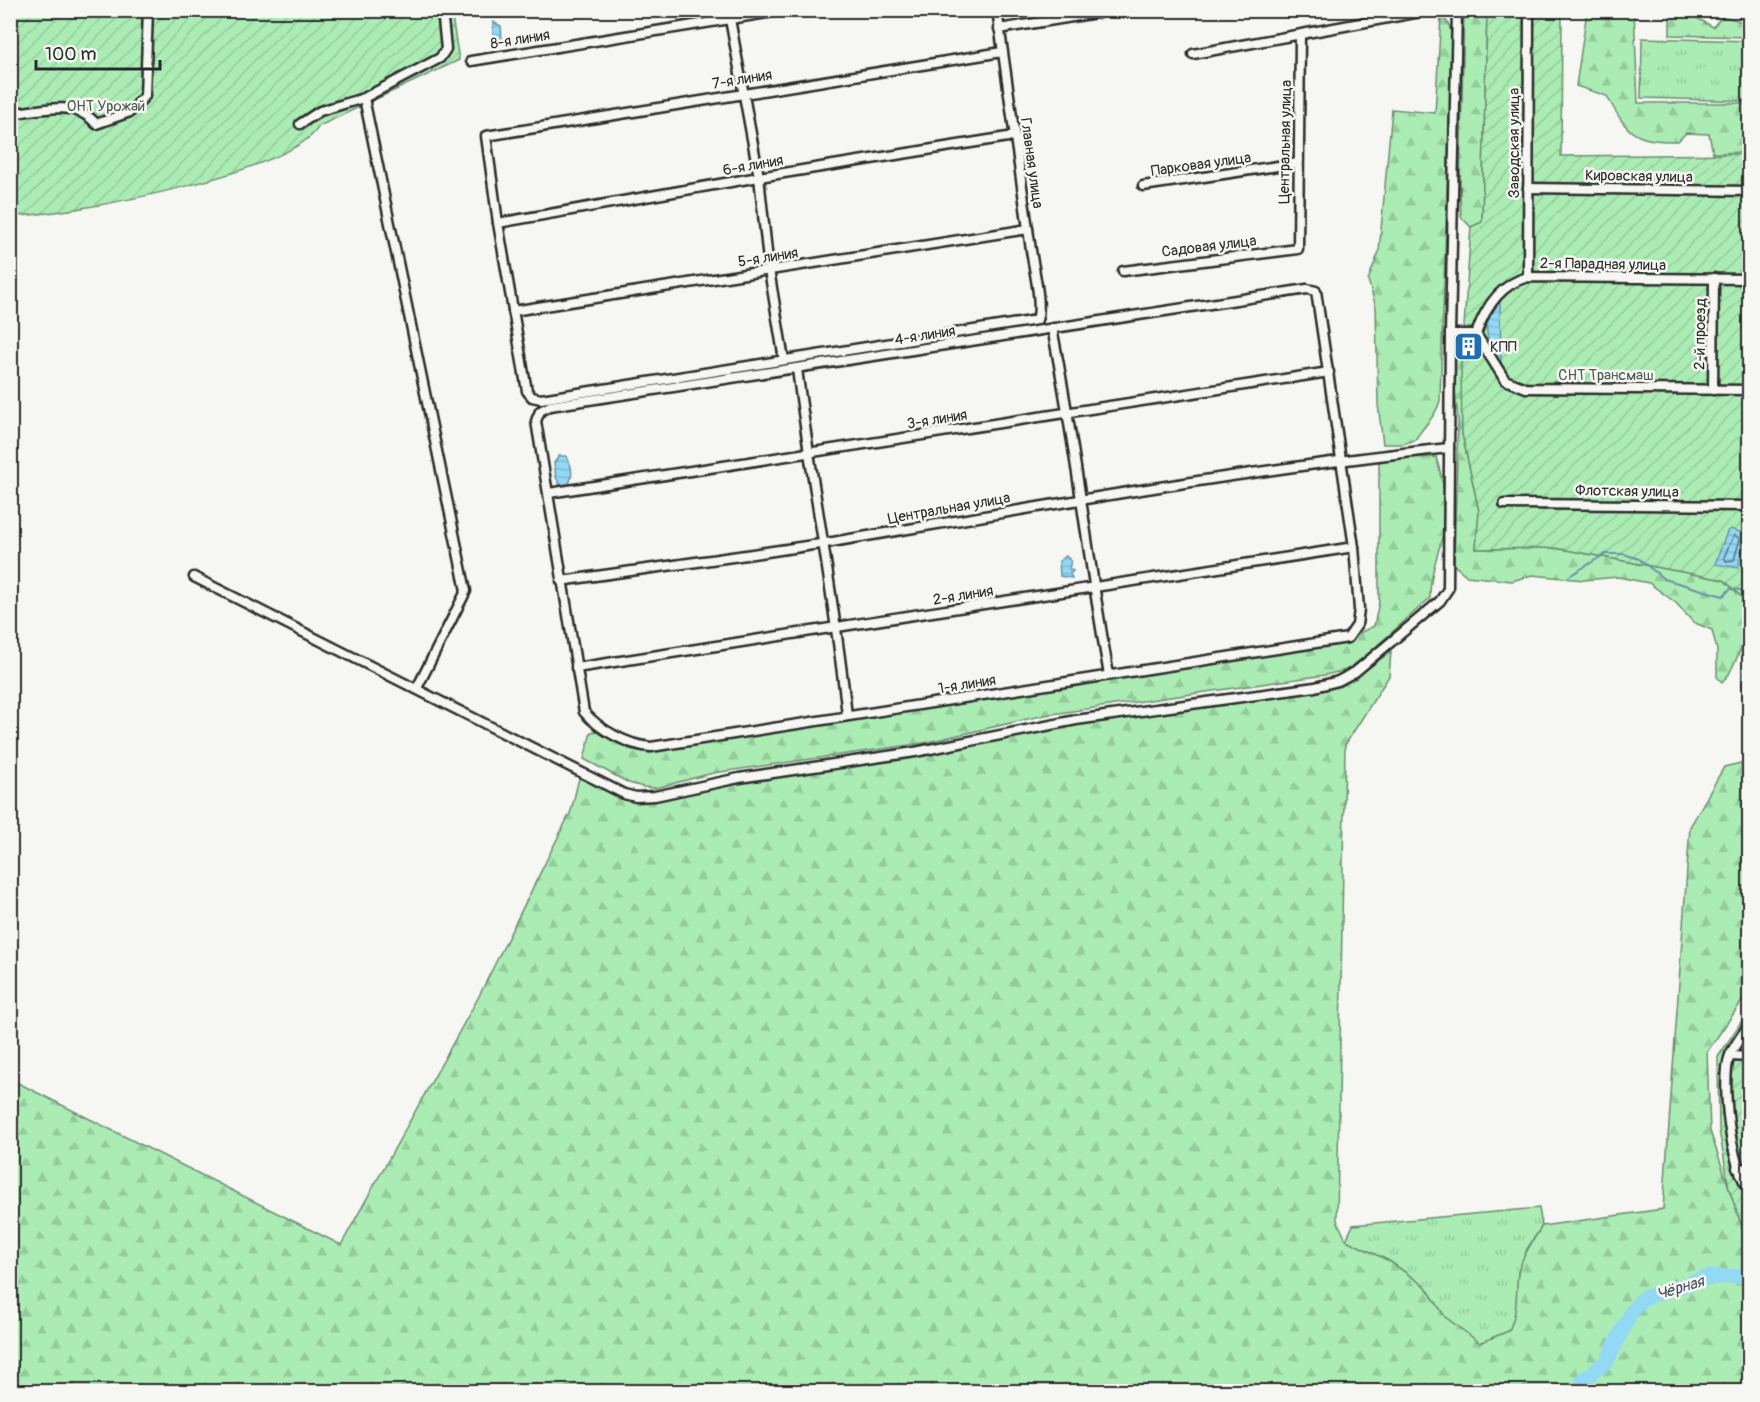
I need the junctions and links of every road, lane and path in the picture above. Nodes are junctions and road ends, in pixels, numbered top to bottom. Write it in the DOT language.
graph roads {
  1 [pos="148,10"];
  2 [pos="442,10"];
  3 [pos="786,10"];
  4 [pos="996,10"];
  5 [pos="1115,10"];
  6 [pos="1431,10"];
  7 [pos="1457,10"];
  8 [pos="1528,10"];
  9 [pos="730,19"];
  10 [pos="999,29"];
  11 [pos="1300,36"];
  12 [pos="1002,52"];
  13 [pos="1193,54"];
  14 [pos="471,61"];
  15 [pos="745,93"];
  16 [pos="364,98"];
  17 [pos="10,114"];
  18 [pos="300,124"];
  19 [pos="1014,136"];
  20 [pos="1298,163"];
  21 [pos="759,177"];
  22 [pos="1143,186"];
  23 [pos="1527,188"];
  24 [pos="1749,191"];
  25 [pos="498,223"];
  26 [pos="1028,229"];
  27 [pos="1298,249"];
  28 [pos="769,270"];
  29 [pos="1123,271"];
  30 [pos="1528,277"];
  31 [pos="1714,278"];
  32 [pos="1749,279"];
  33 [pos="513,311"];
  34 [pos="1052,328"];
  35 [pos="1450,334"];
  36 [pos="1476,334"];
  37 [pos="784,360"];
  38 [pos="797,369"];
  39 [pos="1329,372"];
  40 [pos="1713,390"];
  41 [pos="1749,390"];
  42 [pos="1069,413"];
  43 [pos="1449,448"];
  44 [pos="809,452"];
  45 [pos="1341,461"];
  46 [pos="549,493"];
  47 [pos="1082,499"];
  48 [pos="1504,504"];
  49 [pos="1749,506"];
  50 [pos="822,543"];
  51 [pos="1354,547"];
  52 [pos="194,577"];
  53 [pos="561,581"];
  54 [pos="1093,588"];
  55 [pos="838,625"];
  56 [pos="576,668"];
  57 [pos="1109,675"];
  58 [pos="417,688"];
  59 [pos="848,716"];
  60 [pos="1749,1023"];
  61 [pos="1730,1056"];
  62 [pos="1749,1057"];
  63 [pos="1737,1168"];
  64 [pos="1749,1169"];
  65 [pos="1749,1190"];
  1 -- 17 [label="street"];
  2 -- 16 [label="street"];
  3 -- 9 [label="street, 8-я линия"];
  4 -- 10 [label="street, Главная улица"];
  5 -- 10 [label="street"];
  6 -- 11 [label="street"];
  7 -- 35 [label="street"];
  8 -- 23 [label="street, Заводская улица"];
  9 -- 14 [label="street, 8-я линия"];
  9 -- 15 [label="street"];
  10 -- 12 [label="street, Главная улица"];
  11 -- 13 [label="street"];
  11 -- 20 [label="street, Центральная улица"];
  12 -- 15 [label="street, 7-я линия"];
  12 -- 19 [label="street, Главная улица"];
  15 -- 21 [label="street"];
  15 -- 25 [label="street, 7-я линия"];
  16 -- 18 [label="street"];
  16 -- 58 [label="street"];
  19 -- 21 [label="street, 6-я линия"];
  19 -- 26 [label="street, Главная улица"];
  20 -- 22 [label="street, Парковая улица"];
  20 -- 27 [label="street, Центральная улица"];
  21 -- 25 [label="street, 6-я линия"];
  21 -- 28 [label="street"];
  23 -- 24 [label="street, Кировская улица"];
  23 -- 30 [label="street, Заводская улица"];
  25 -- 33 [label="street"];
  26 -- 28 [label="street, 5-я линия"];
  26 -- 37 [label="street, Главная улица"];
  27 -- 29 [label="street, Садовая улица"];
  28 -- 33 [label="street, 5-я линия"];
  28 -- 37 [label="street"];
  30 -- 31 [label="street, 2-я Парадная улица"];
  30 -- 36 [label="street, 2-я Парадная улица"];
  31 -- 32 [label="street, 2-я Парадная улица"];
  31 -- 40 [label="street, 2-й проезд"];
  33 -- 37 [label="street"];
  34 -- 38 [label="street, 4-я линия"];
  34 -- 39 [label="street, 4-я линия"];
  34 -- 42 [label="street"];
  35 -- 36 [label="street"];
  35 -- 43 [label="street"];
  36 -- 40 [label="street"];
  38 -- 44 [label="street"];
  38 -- 46 [label="street, 4-я линия"];
  39 -- 42 [label="street, 3-я линия"];
  39 -- 45 [label="street"];
  40 -- 41 [label="street"];
  42 -- 44 [label="street, 3-я линия"];
  42 -- 47 [label="street"];
  43 -- 45 [label="street, Центральная улица"];
  43 -- 58 [label="street"];
  44 -- 46 [label="street, 3-я линия"];
  44 -- 50 [label="street"];
  45 -- 47 [label="street, Центральная улица"];
  45 -- 51 [label="street"];
  46 -- 53 [label="street"];
  47 -- 50 [label="street, Центральная улица"];
  47 -- 54 [label="street"];
  48 -- 49 [label="street, Флотская улица"];
  50 -- 53 [label="street, Центральная улица"];
  50 -- 55 [label="street"];
  51 -- 54 [label="street, 2-я линия"];
  51 -- 57 [label="street, 1-я линия"];
  52 -- 58 [label="street"];
  53 -- 56 [label="street"];
  54 -- 55 [label="street, 2-я линия"];
  54 -- 57 [label="street"];
  55 -- 56 [label="street, 2-я линия"];
  55 -- 59 [label="street"];
  56 -- 59 [label="street, 1-я линия"];
  57 -- 59 [label="street, 1-я линия"];
  60 -- 61 [label="street"];
  61 -- 62 [label="street"];
  61 -- 63 [label="street"];
  63 -- 64 [label="street"];
  63 -- 65 [label="street"];
}
